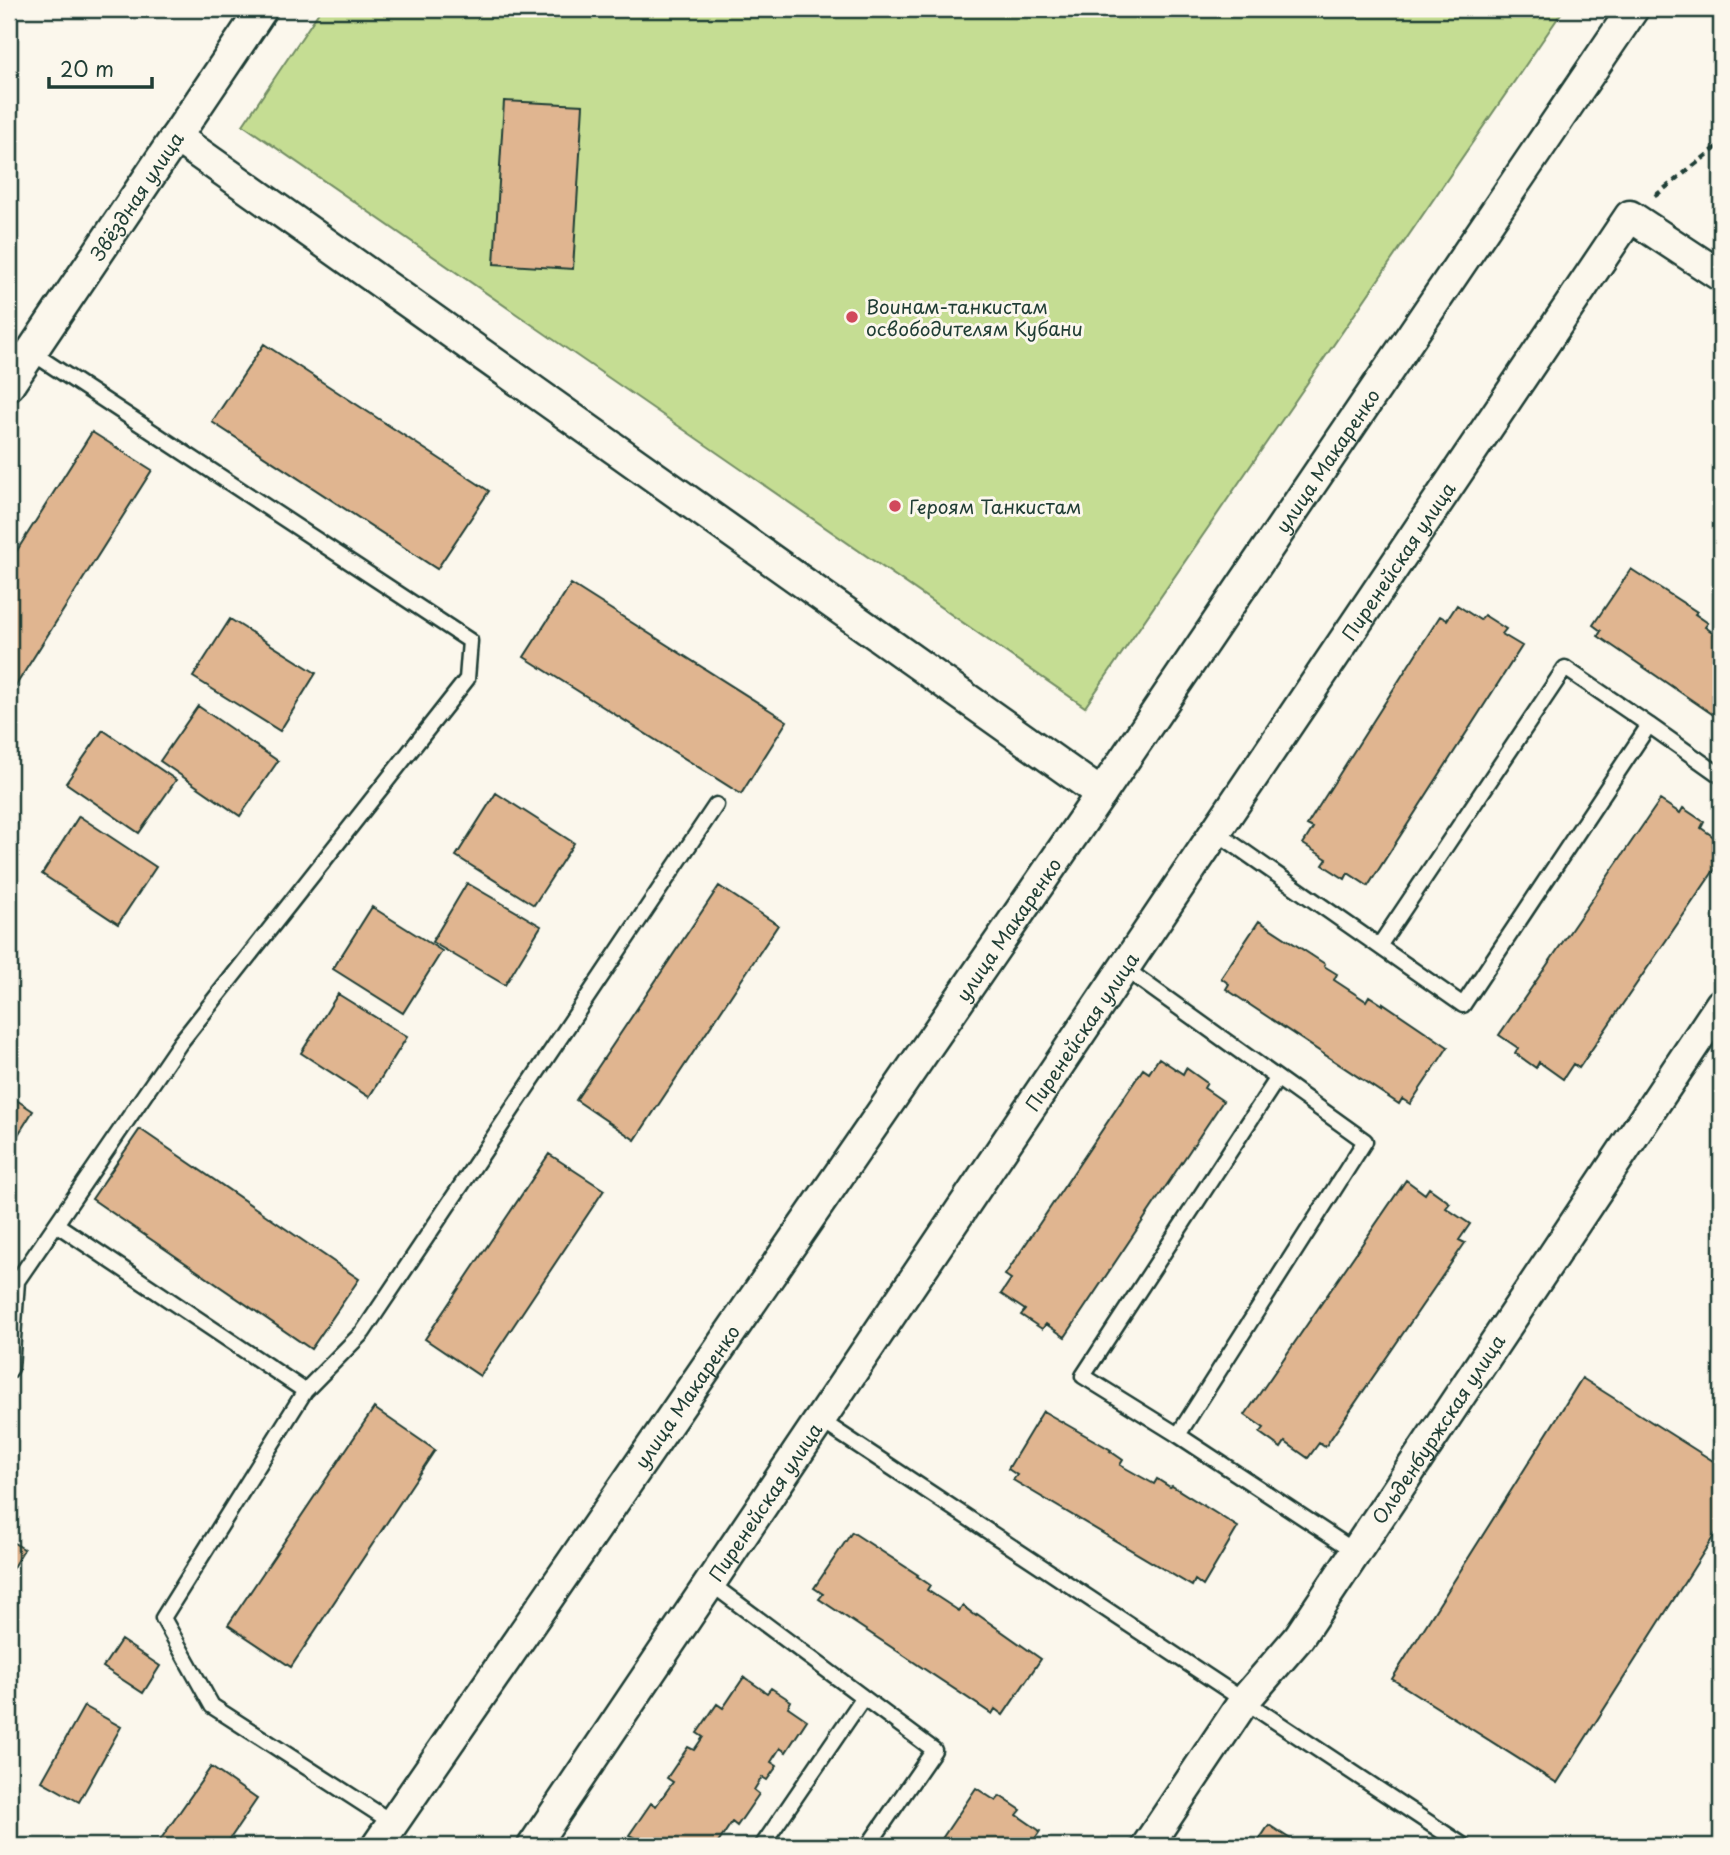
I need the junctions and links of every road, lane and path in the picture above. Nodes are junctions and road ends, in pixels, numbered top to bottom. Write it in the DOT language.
graph roads {
  1 [pos="262,9"];
  2 [pos="1633,9"];
  3 [pos="176,137"];
  4 [pos="1721,144"];
  5 [pos="1630,216"];
  6 [pos="1721,276"];
  7 [pos="31,352"];
  8 [pos="9,385"];
  9 [pos="1649,725"];
  10 [pos="1721,776"];
  11 [pos="1101,794"];
  12 [pos="716,805"];
  13 [pos="1216,832"];
  14 [pos="1379,946"];
  15 [pos="1124,968"];
  16 [pos="1721,1004"];
  17 [pos="1277,1079"];
  18 [pos="56,1224"];
  19 [pos="13,1278"];
  20 [pos="9,1371"];
  21 [pos="305,1391"];
  22 [pos="820,1420"];
  23 [pos="1178,1435"];
  24 [pos="1356,1552"];
  25 [pos="710,1583"];
  26 [pos="863,1698"];
  27 [pos="1244,1701"];
  28 [pos="385,1834"];
  29 [pos="533,1846"];
  30 [pos="762,1846"];
  31 [pos="868,1846"];
  32 [pos="1147,1846"];
  33 [pos="1464,1846"];
  1 -- 3 [label="street, Звёздная улица"];
  2 -- 11 [label="street, улица Макаренко"];
  3 -- 7 [label="street, Звёздная улица"];
  3 -- 11 [label="street"];
  4 -- 5 [label="path"];
  5 -- 6 [label="street"];
  5 -- 13 [label="street, Пиренейская улица"];
  7 -- 8 [label="street, Звёздная улица"];
  7 -- 18 [label="lane"];
  9 -- 10 [label="lane"];
  9 -- 14 [label="lane"];
  9 -- 14 [label="lane"];
  11 -- 28 [label="street, улица Макаренко"];
  12 -- 21 [label="lane"];
  13 -- 14 [label="lane"];
  13 -- 15 [label="street, Пиренейская улица"];
  15 -- 17 [label="lane"];
  15 -- 22 [label="street, Пиренейская улица"];
  16 -- 24 [label="street, Ольденбуржская улица"];
  17 -- 23 [label="lane"];
  17 -- 23 [label="lane"];
  18 -- 19 [label="lane"];
  18 -- 21 [label="lane"];
  19 -- 20 [label="lane"];
  21 -- 28 [label="lane"];
  22 -- 25 [label="street, Пиренейская улица"];
  22 -- 27 [label="lane"];
  23 -- 24 [label="lane"];
  24 -- 27 [label="street, Ольденбуржская улица"];
  25 -- 26 [label="lane"];
  25 -- 29 [label="street, Пиренейская улица"];
  26 -- 30 [label="lane"];
  26 -- 31 [label="lane"];
  27 -- 32 [label="street, Ольденбуржская улица"];
  27 -- 33 [label="lane"];
}
